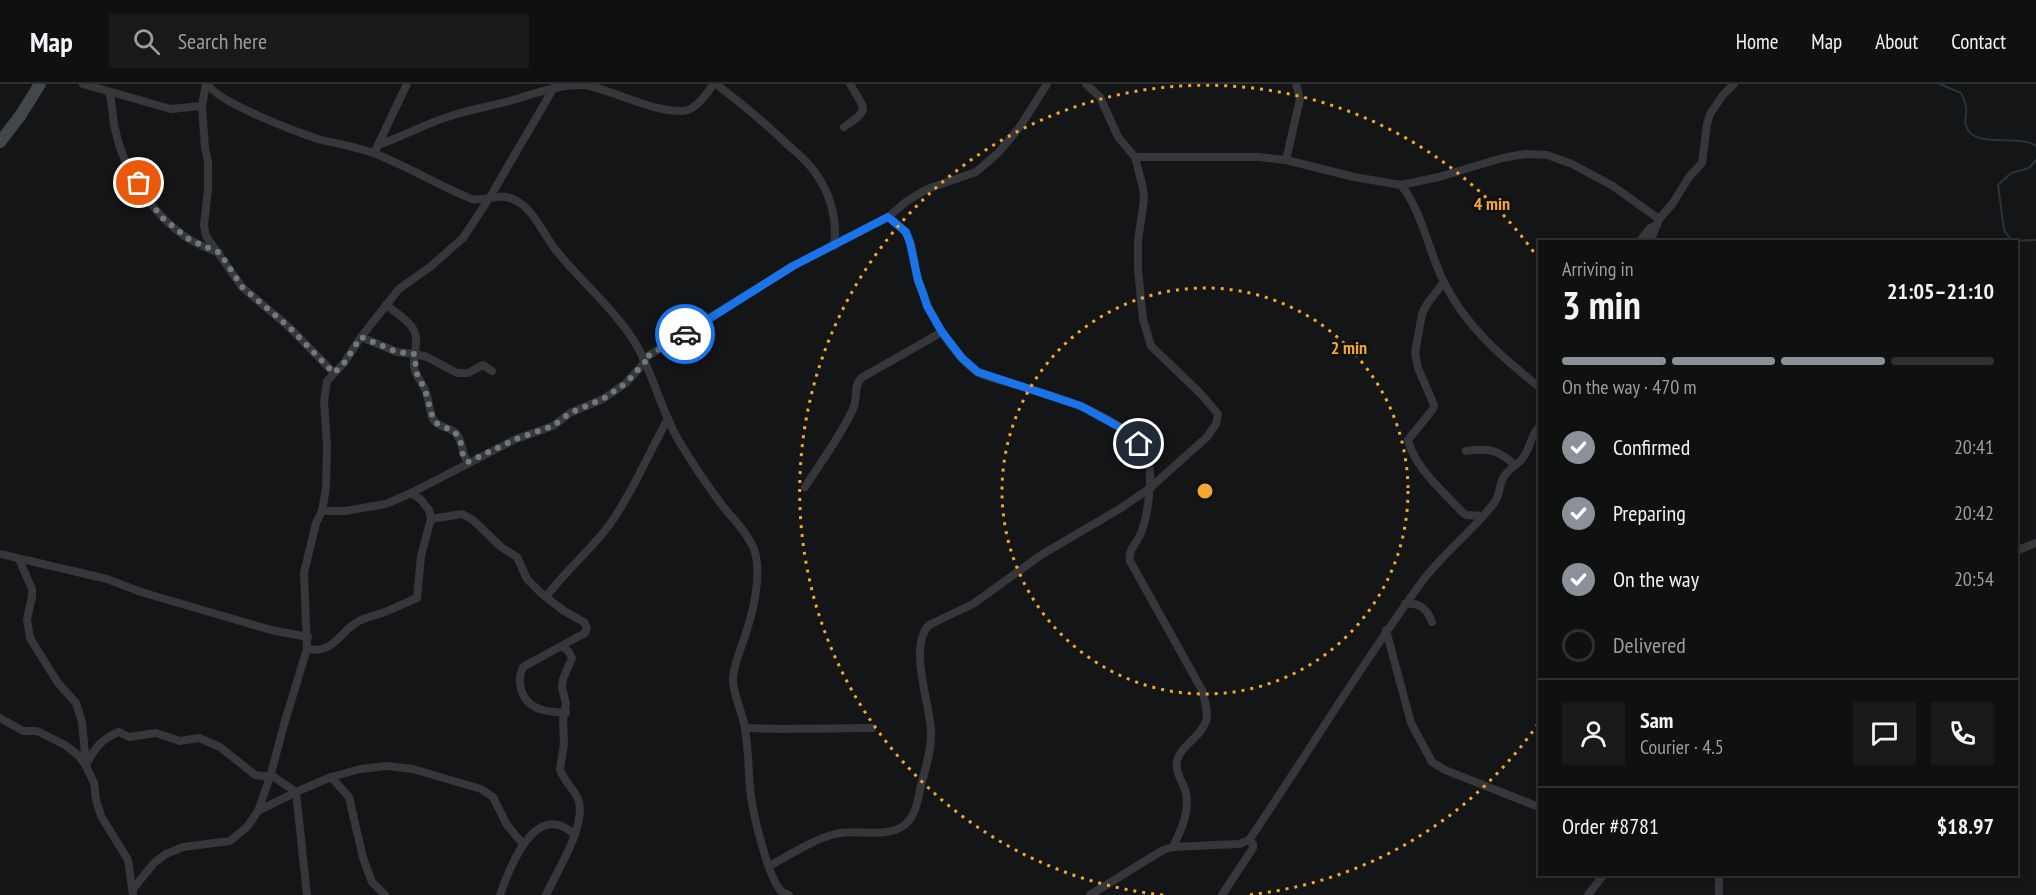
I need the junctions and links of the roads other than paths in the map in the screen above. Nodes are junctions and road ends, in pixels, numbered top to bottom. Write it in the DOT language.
graph roads {
  1 [pos="40,84"];
  2 [pos="83,84"];
  3 [pos="207,84"];
  4 [pos="407,84"];
  5 [pos="715,84"];
  6 [pos="850,84"];
  7 [pos="1047,84"];
  8 [pos="1086,84"];
  9 [pos="1296,84"];
  10 [pos="1734,84"];
  11 [pos="553,85"];
  12 [pos="109,92"];
  13 [pos="202,106"];
  14 [pos="844,127"];
  15 [pos="0,142"];
  16 [pos="376,149"];
  17 [pos="1135,158"];
  18 [pos="1286,160"];
  19 [pos="1401,185"];
  20 [pos="490,197"];
  21 [pos="888,217"];
  22 [pos="1658,222"];
  23 [pos="1641,240"];
  24 [pos="1651,240"];
  25 [pos="834,246"];
  26 [pos="220,253"];
  27 [pos="1444,282"];
  28 [pos="386,305"];
  29 [pos="942,332"];
  30 [pos="361,337"];
  31 [pos="415,354"];
  32 [pos="644,360"];
  33 [pos="492,371"];
  34 [pos="334,373"];
  35 [pos="1538,386"];
  36 [pos="668,419"];
  37 [pos="1538,428"];
  38 [pos="1466,451"];
  39 [pos="468,462"];
  40 [pos="1515,465"];
  41 [pos="805,487"];
  42 [pos="1150,488"];
  43 [pos="411,493"];
  44 [pos="322,511"];
  45 [pos="1483,516"];
  46 [pos="431,519"];
  47 [pos="2036,543"];
  48 [pos="2018,550"];
  49 [pos="0,554"];
  50 [pos="19,559"];
  51 [pos="546,597"];
  52 [pos="1405,604"];
  53 [pos="1432,622"];
  54 [pos="1386,630"];
  55 [pos="308,638"];
  56 [pos="561,646"];
  57 [pos="307,649"];
  58 [pos="566,712"];
  59 [pos="0,718"];
  60 [pos="745,728"];
  61 [pos="872,728"];
  62 [pos="86,765"];
  63 [pos="270,776"];
  64 [pos="331,777"];
  65 [pos="296,792"];
  66 [pos="1538,807"];
  67 [pos="258,811"];
  68 [pos="575,835"];
  69 [pos="1249,840"];
  70 [pos="524,844"];
  71 [pos="1173,846"];
  72 [pos="769,866"];
  73 [pos="1602,876"];
  74 [pos="1719,876"];
  75 [pos="133,892"];
  76 [pos="783,894"];
  77 [pos="307,895"];
  78 [pos="385,895"];
  79 [pos="500,895"];
  80 [pos="546,895"];
  81 [pos="1090,895"];
  82 [pos="1222,895"];
  83 [pos="1588,895"];
  84 [pos="1719,895"];
  1 -- 15 [label="street"];
  2 -- 12 [label="street"];
  3 -- 13 [label="street"];
  3 -- 16 [label="street"];
  4 -- 16 [label="street"];
  5 -- 11 [label="street"];
  5 -- 25 [label="street"];
  6 -- 14 [label="street"];
  7 -- 21 [label="street"];
  8 -- 17 [label="street"];
  9 -- 18 [label="street"];
  10 -- 22 [label="street"];
  11 -- 16 [label="street"];
  11 -- 20 [label="street"];
  12 -- 13 [label="street"];
  12 -- 26 [label="street"];
  13 -- 26 [label="street"];
  16 -- 20 [label="street"];
  17 -- 18 [label="street"];
  17 -- 42 [label="street"];
  18 -- 19 [label="street"];
  19 -- 22 [label="street"];
  19 -- 27 [label="street"];
  20 -- 28 [label="street"];
  20 -- 32 [label="street"];
  21 -- 25 [label="street"];
  21 -- 29 [label="street"];
  22 -- 23 [label="street"];
  22 -- 24 [label="street"];
  25 -- 32 [label="street"];
  26 -- 34 [label="street"];
  27 -- 35 [label="street"];
  27 -- 45 [label="street"];
  28 -- 30 [label="street"];
  28 -- 31 [label="street"];
  29 -- 41 [label="street"];
  29 -- 42 [label="street"];
  30 -- 31 [label="street"];
  30 -- 34 [label="street"];
  31 -- 33 [label="street"];
  31 -- 39 [label="street"];
  32 -- 36 [label="street"];
  32 -- 39 [label="street"];
  34 -- 44 [label="street"];
  36 -- 51 [label="street"];
  36 -- 60 [label="street"];
  37 -- 40 [label="street"];
  38 -- 40 [label="street"];
  39 -- 43 [label="street"];
  40 -- 45 [label="street"];
  42 -- 71 [label="street"];
  42 -- 72 [label="street"];
  43 -- 44 [label="street"];
  43 -- 46 [label="street"];
  44 -- 55 [label="street"];
  45 -- 52 [label="street"];
  46 -- 51 [label="street"];
  46 -- 57 [label="street"];
  47 -- 48 [label="street"];
  49 -- 50 [label="street"];
  50 -- 55 [label="street"];
  50 -- 62 [label="street"];
  51 -- 56 [label="street"];
  52 -- 53 [label="street"];
  52 -- 54 [label="street"];
  54 -- 66 [label="street"];
  54 -- 69 [label="street"];
  55 -- 57 [label="street"];
  56 -- 58 [label="street"];
  56 -- 58 [label="street"];
  57 -- 63 [label="street"];
  58 -- 68 [label="street"];
  59 -- 62 [label="street"];
  60 -- 61 [label="street"];
  60 -- 72 [label="street"];
  62 -- 63 [label="street"];
  62 -- 75 [label="street"];
  63 -- 65 [label="street"];
  63 -- 67 [label="street"];
  64 -- 65 [label="street"];
  64 -- 70 [label="street"];
  64 -- 78 [label="street"];
  65 -- 67 [label="street"];
  65 -- 77 [label="street"];
  67 -- 75 [label="street"];
  68 -- 70 [label="street"];
  68 -- 80 [label="street"];
  69 -- 71 [label="street"];
  69 -- 82 [label="street"];
  70 -- 79 [label="street"];
  71 -- 81 [label="street"];
  72 -- 76 [label="street"];
  73 -- 83 [label="street"];
  74 -- 84 [label="street"];
}
